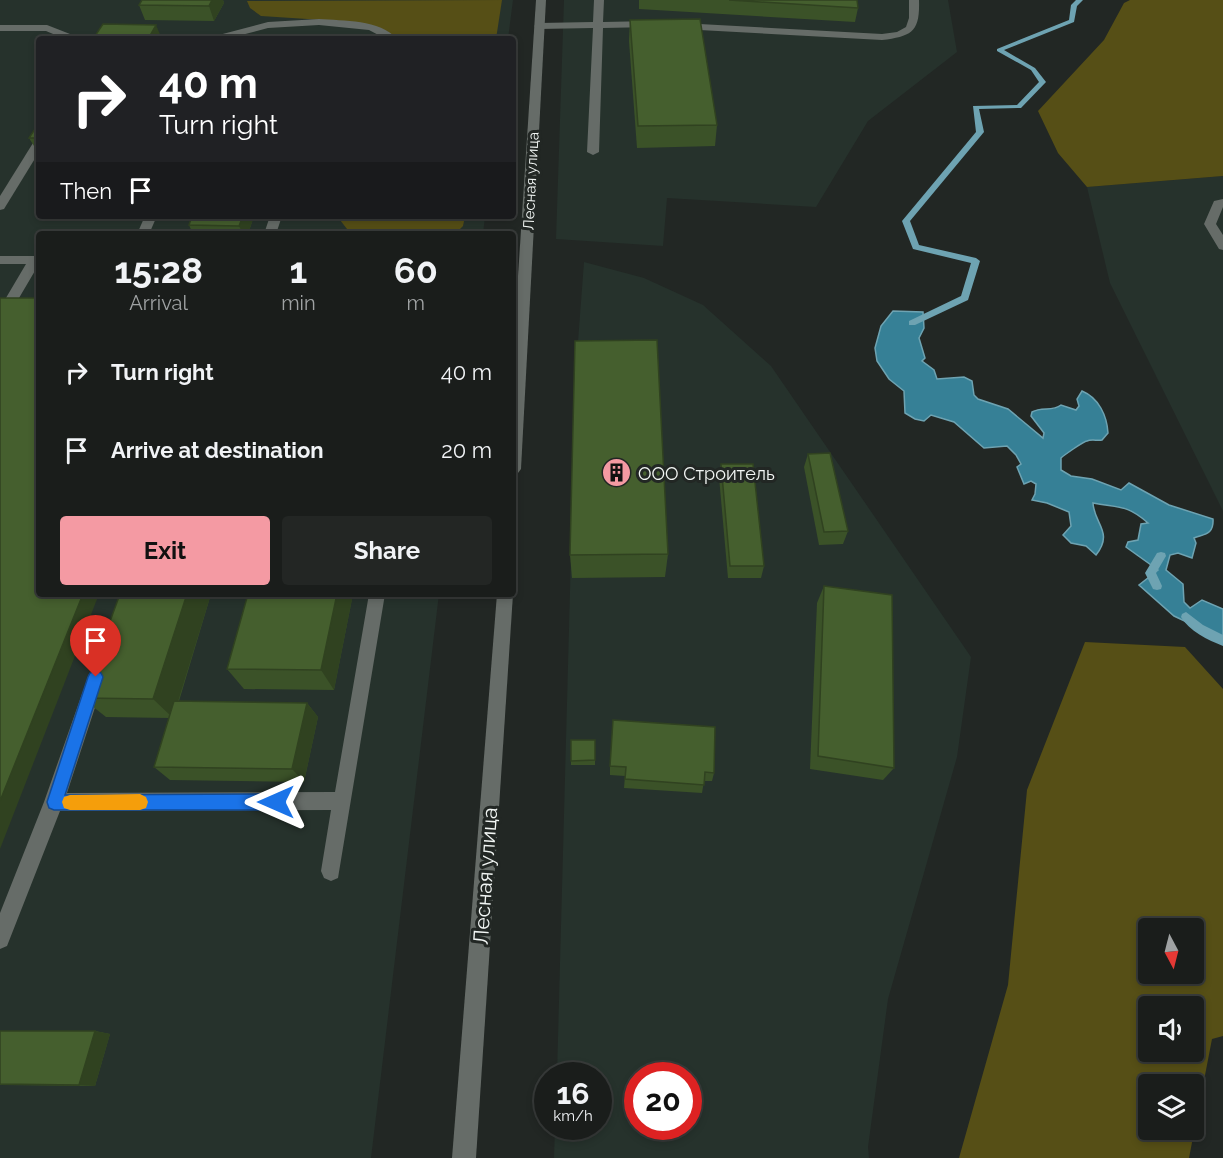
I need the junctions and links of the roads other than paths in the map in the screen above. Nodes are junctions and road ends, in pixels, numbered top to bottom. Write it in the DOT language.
graph roads {
  1 [pos="541,0"];
  2 [pos="599,0"];
  3 [pos="914,0"];
  4 [pos="597,25"];
  5 [pos="539,26"];
  6 [pos="0,28"];
  7 [pos="65,36"];
  8 [pos="226,36"];
  9 [pos="388,36"];
  10 [pos="36,148"];
  11 [pos="593,153"];
  12 [pos="1223,203"];
  13 [pos="0,206"];
  14 [pos="1223,246"];
  15 [pos="0,260"];
  16 [pos="36,260"];
  17 [pos="36,262"];
  18 [pos="519,265"];
  19 [pos="4,312"];
  20 [pos="516,367"];
  21 [pos="377,597"];
  22 [pos="505,597"];
  23 [pos="101,660"];
  24 [pos="343,801"];
  25 [pos="54,802"];
  26 [pos="331,871"];
  27 [pos="0,939"];
  28 [pos="464,1158"];
  1 -- 5 [label="street, Лесная улица"];
  2 -- 4 [label="street"];
  3 -- 4 [label="street"];
  4 -- 5 [label="street"];
  4 -- 11 [label="street"];
  5 -- 18 [label="street, Лесная улица"];
  6 -- 7 [label="street"];
  8 -- 9 [label="street"];
  10 -- 13 [label="street"];
  12 -- 14 [label="street"];
  15 -- 16 [label="street"];
  17 -- 19 [label="street"];
  18 -- 20 [label="street, Лесная улица"];
  21 -- 24 [label="street"];
  22 -- 28 [label="street, Лесная улица"];
  23 -- 25 [label="street"];
  24 -- 25 [label="street"];
  24 -- 26 [label="street"];
  25 -- 27 [label="street"];
}
